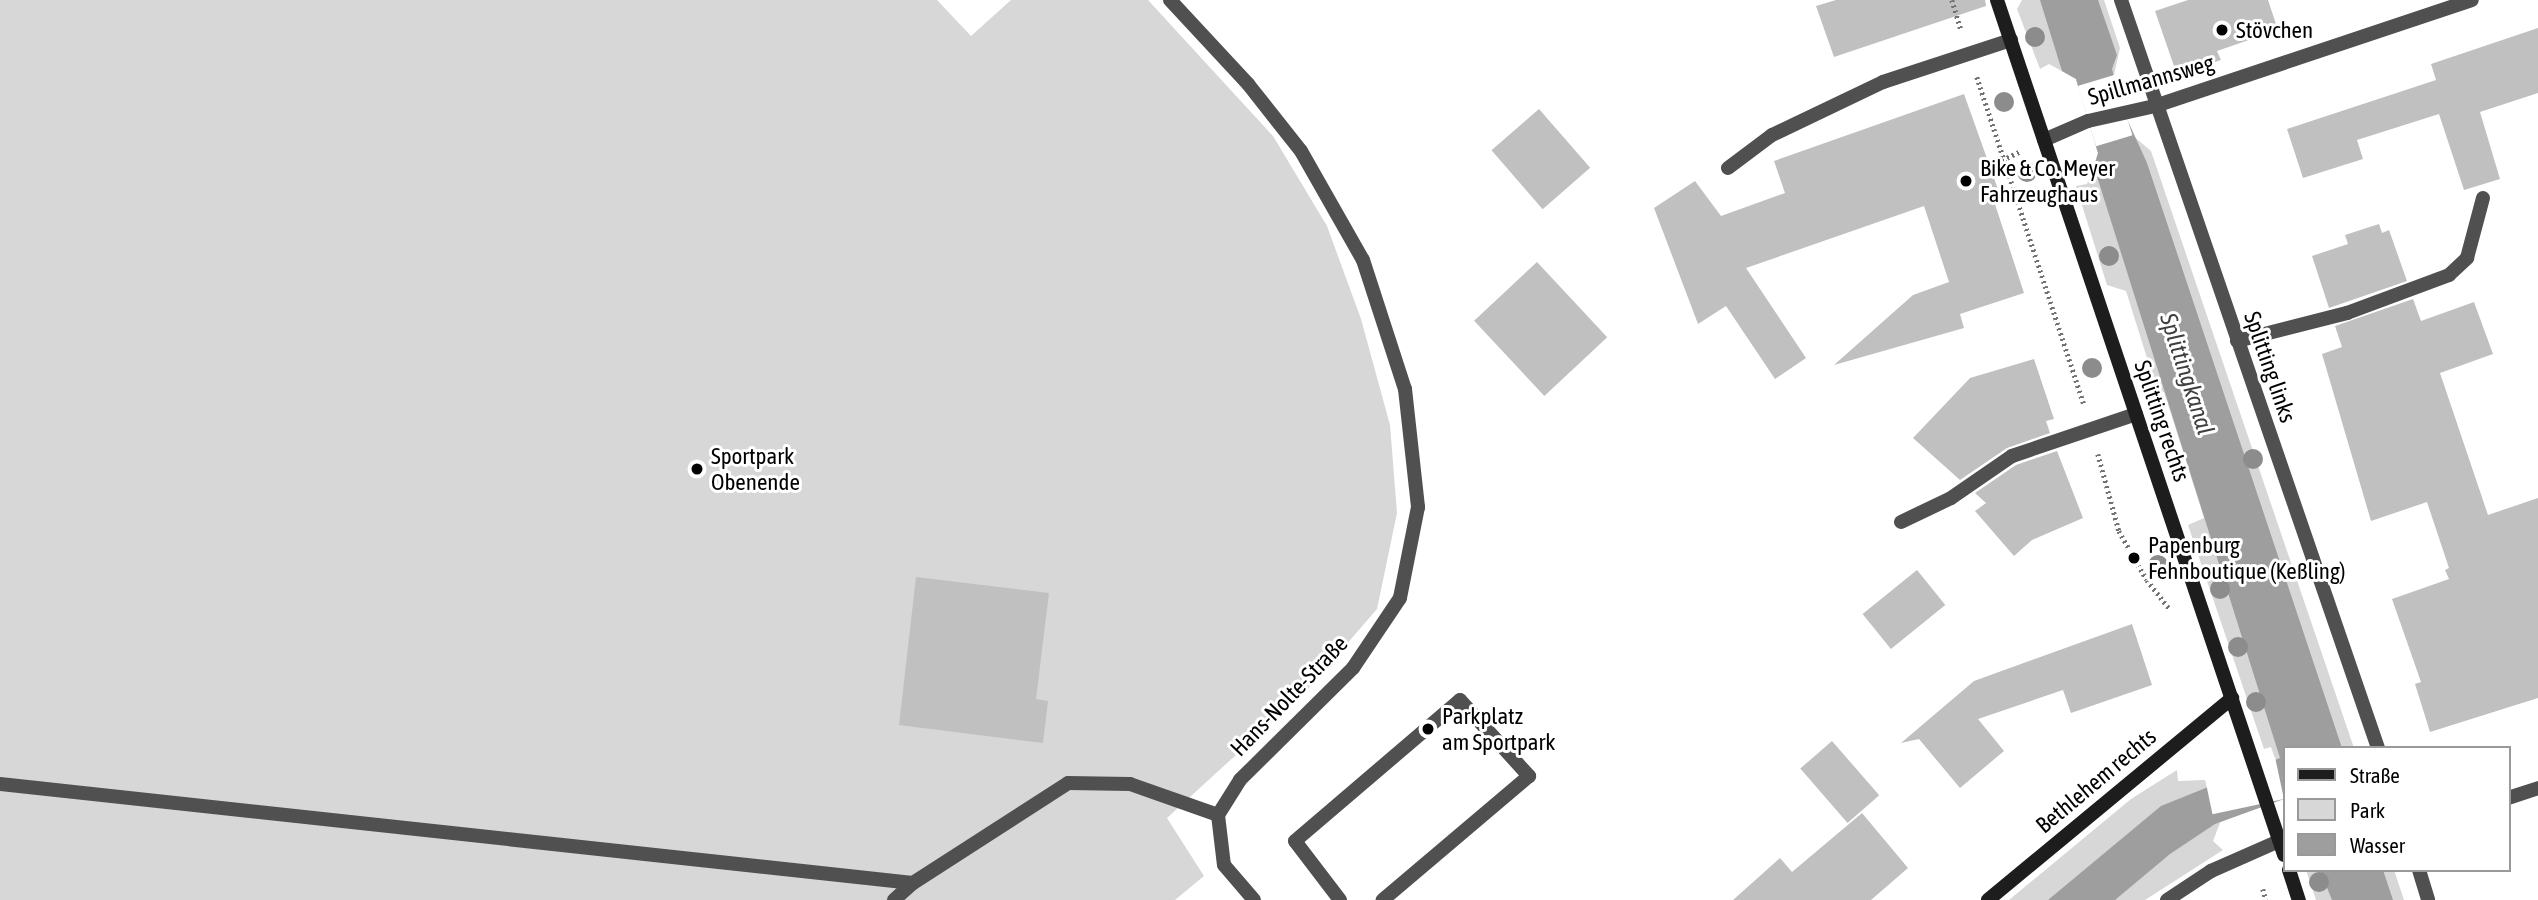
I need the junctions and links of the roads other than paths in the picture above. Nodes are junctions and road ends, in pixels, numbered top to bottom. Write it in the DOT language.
graph roads {
  1 [pos="1170,0"];
  2 [pos="1997,0"];
  3 [pos="2121,0"];
  4 [pos="2472,0"];
  5 [pos="2011,40"];
  6 [pos="2155,106"];
  7 [pos="2044,140"];
  8 [pos="1728,168"];
  9 [pos="2483,198"];
  10 [pos="2237,341"];
  11 [pos="2136,414"];
  12 [pos="1901,522"];
  13 [pos="2232,698"];
  14 [pos="2377,746"];
  15 [pos="0,784"];
  16 [pos="2538,788"];
  17 [pos="2510,797"];
  18 [pos="1218,815"];
  19 [pos="2280,841"];
  20 [pos="2282,848"];
  21 [pos="2290,872"];
  22 [pos="2420,872"];
  23 [pos="913,883"];
  24 [pos="894,900"];
  25 [pos="1254,900"];
  26 [pos="1340,900"];
  27 [pos="1383,900"];
  28 [pos="1988,900"];
  29 [pos="2167,900"];
  30 [pos="2299,900"];
  31 [pos="2428,900"];
  1 -- 18 [label="street, Hans-Nolte-Straße"];
  2 -- 5 [label="main road, Splitting rechts"];
  3 -- 6 [label="street, Splitting links"];
  4 -- 6 [label="street, Spillmannsweg"];
  5 -- 7 [label="main road, Splitting rechts"];
  5 -- 8 [label="street"];
  6 -- 7 [label="street, Spillmannsweg"];
  6 -- 10 [label="street, Splitting links"];
  7 -- 11 [label="main road, Splitting rechts"];
  9 -- 10 [label="street"];
  10 -- 14 [label="street, Splitting links"];
  11 -- 12 [label="street"];
  11 -- 13 [label="main road, Splitting rechts"];
  13 -- 19 [label="main road, Splitting rechts"];
  13 -- 28 [label="main road, Bethlehem rechts"];
  15 -- 23 [label="street"];
  16 -- 17 [label="street"];
  18 -- 23 [label="street"];
  18 -- 25 [label="street"];
  19 -- 20 [label="main road, Splitting rechts"];
  19 -- 29 [label="street"];
  21 -- 30 [label="main road"];
  22 -- 31 [label="street"];
  23 -- 24 [label="street"];
  26 -- 27 [label="street"];
}
